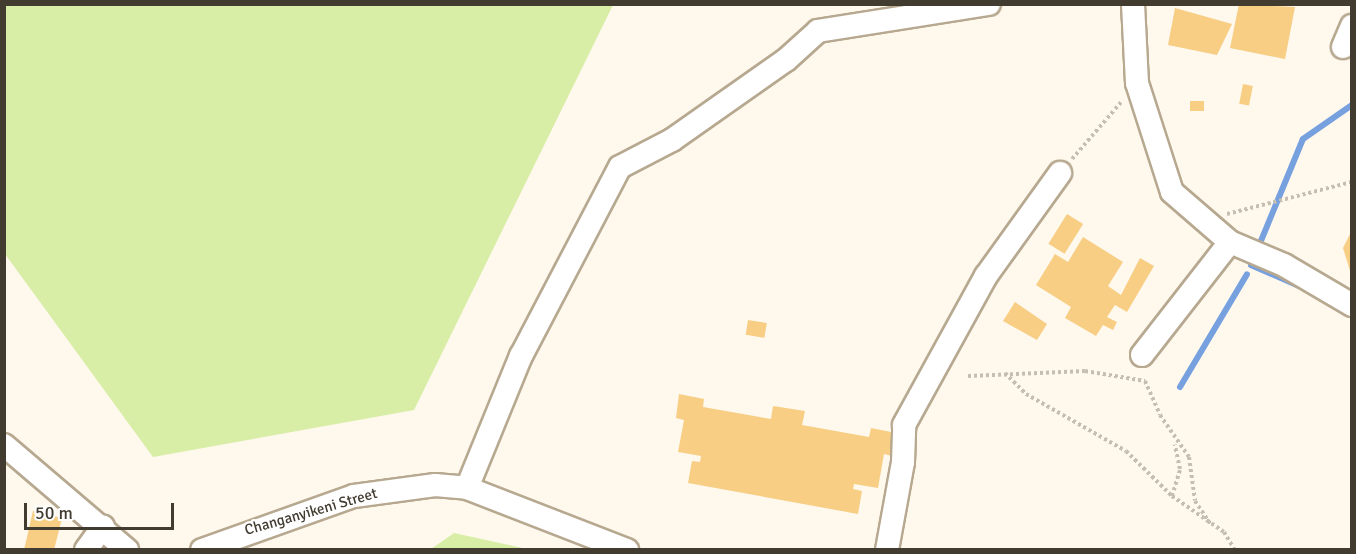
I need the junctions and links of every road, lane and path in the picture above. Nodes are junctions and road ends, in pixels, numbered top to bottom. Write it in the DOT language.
graph roads {
  1 [pos="989,4"];
  2 [pos="1132,4"];
  3 [pos="1352,26"];
  4 [pos="1343,47"];
  5 [pos="1137,83"];
  6 [pos="1060,173"];
  7 [pos="1352,182"];
  8 [pos="1202,220"];
  9 [pos="1230,242"];
  10 [pos="1352,305"];
  11 [pos="1142,355"];
  12 [pos="1005,373"];
  13 [pos="968,376"];
  14 [pos="1175,442"];
  15 [pos="4,445"];
  16 [pos="466,488"];
  17 [pos="1172,496"];
  18 [pos="1212,526"];
  19 [pos="103,527"];
  20 [pos="86,549"];
  21 [pos="128,549"];
  22 [pos="202,549"];
  23 [pos="627,549"];
  24 [pos="887,549"];
  25 [pos="1235,549"];
  1 -- 16 [label="street"];
  2 -- 5 [label="street"];
  3 -- 4 [label="street"];
  5 -- 6 [label="path"];
  5 -- 8 [label="street"];
  6 -- 24 [label="street"];
  7 -- 8 [label="path"];
  8 -- 9 [label="street"];
  9 -- 10 [label="street"];
  9 -- 11 [label="street"];
  12 -- 13 [label="path"];
  12 -- 14 [label="path"];
  12 -- 17 [label="path"];
  14 -- 17 [label="path"];
  14 -- 18 [label="path"];
  15 -- 19 [label="street"];
  16 -- 22 [label="street, Changanyikeni Street"];
  16 -- 23 [label="street, Changanyikeni Street"];
  17 -- 18 [label="path"];
  18 -- 25 [label="path"];
  19 -- 20 [label="street"];
  19 -- 21 [label="street"];
}
